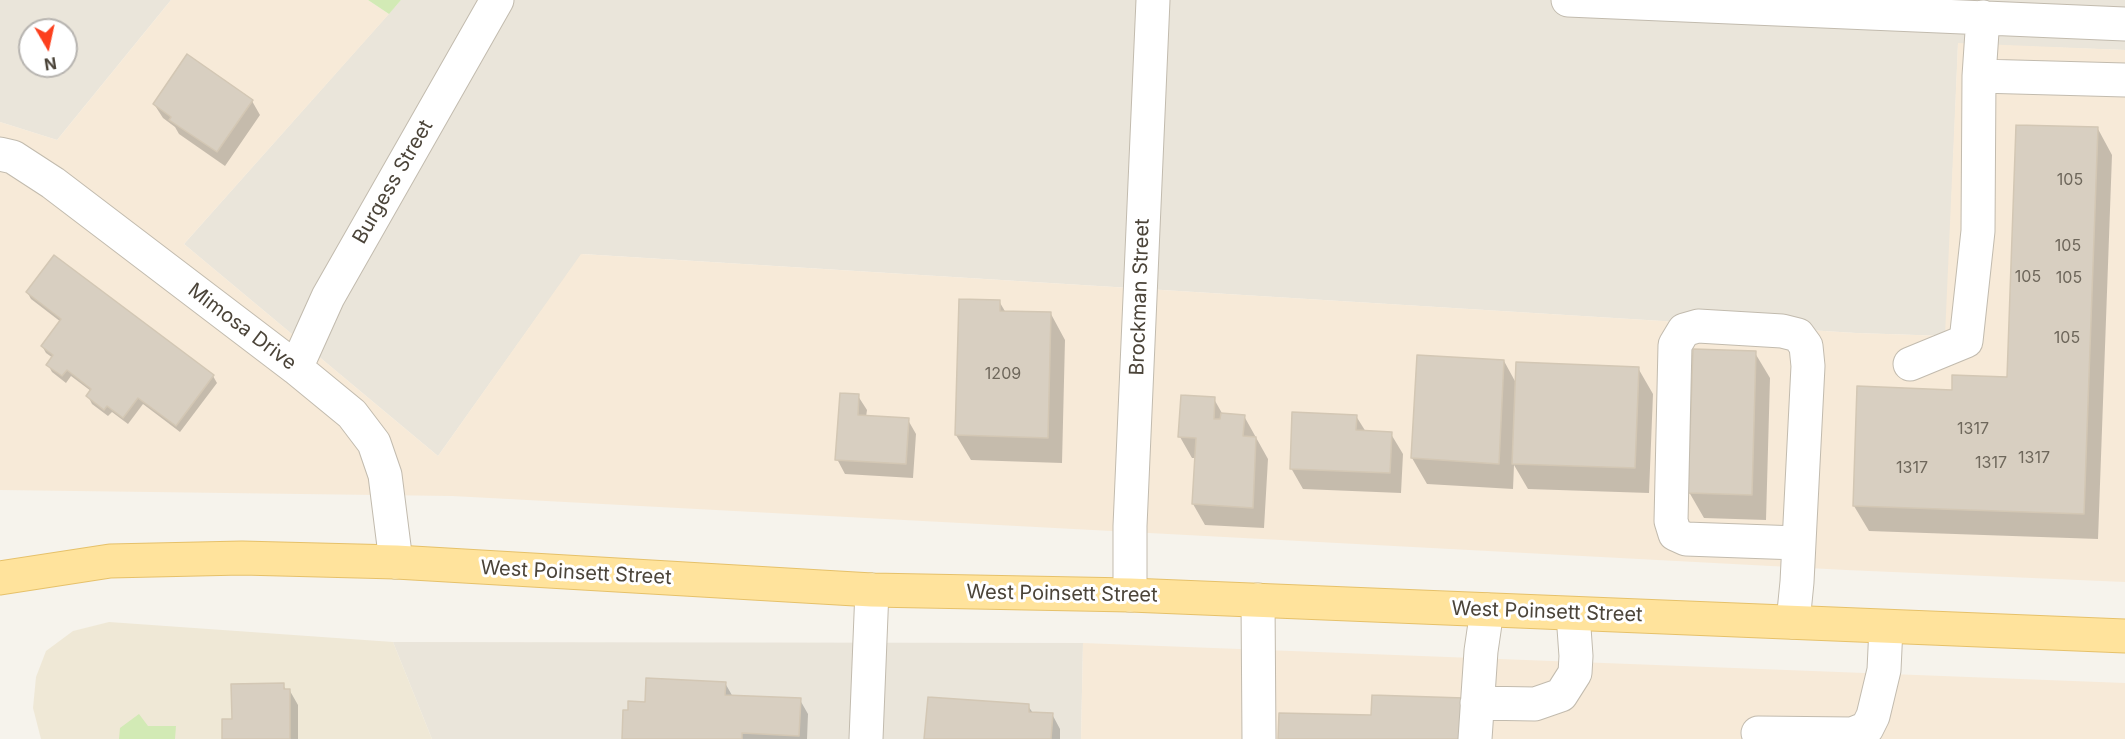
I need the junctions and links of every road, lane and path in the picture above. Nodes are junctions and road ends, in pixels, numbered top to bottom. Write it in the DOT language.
graph roads {
  1 [pos="497,0"];
  2 [pos="1153,0"];
  3 [pos="1568,0"];
  4 [pos="1983,17"];
  5 [pos="2125,24"];
  6 [pos="1980,76"];
  7 [pos="2125,80"];
  8 [pos="0,154"];
  9 [pos="1910,364"];
  10 [pos="296,368"];
  11 [pos="1798,543"];
  12 [pos="396,562"];
  13 [pos="0,578"];
  14 [pos="872,590"];
  15 [pos="1130,595"];
  16 [pos="1258,600"];
  17 [pos="1487,610"];
  18 [pos="1573,614"];
  19 [pos="1793,622"];
  20 [pos="1886,627"];
  21 [pos="2125,636"];
  22 [pos="1477,703"];
  23 [pos="1758,733"];
  24 [pos="867,739"];
  25 [pos="1258,739"];
  26 [pos="1475,739"];
  1 -- 10 [label="street, Burgess Street"];
  2 -- 15 [label="street, Brockman Street"];
  3 -- 4 [label="street"];
  4 -- 5 [label="street"];
  4 -- 6 [label="street"];
  6 -- 7 [label="street"];
  6 -- 9 [label="street"];
  8 -- 10 [label="street, Mimosa Drive"];
  10 -- 12 [label="street, Mimosa Drive"];
  11 -- 11 [label="street"];
  11 -- 19 [label="street"];
  12 -- 13 [label="main road, West Poinsett Street"];
  12 -- 14 [label="main road, West Poinsett Street"];
  14 -- 15 [label="main road, West Poinsett Street"];
  14 -- 24 [label="street"];
  15 -- 16 [label="main road, West Poinsett Street"];
  16 -- 17 [label="main road, West Poinsett Street"];
  16 -- 25 [label="street"];
  17 -- 18 [label="main road, West Poinsett Street"];
  17 -- 22 [label="street"];
  18 -- 19 [label="main road, West Poinsett Street"];
  18 -- 22 [label="street"];
  19 -- 20 [label="main road, West Poinsett Street"];
  20 -- 21 [label="main road, West Poinsett Street"];
  20 -- 23 [label="street"];
  22 -- 26 [label="street"];
}
